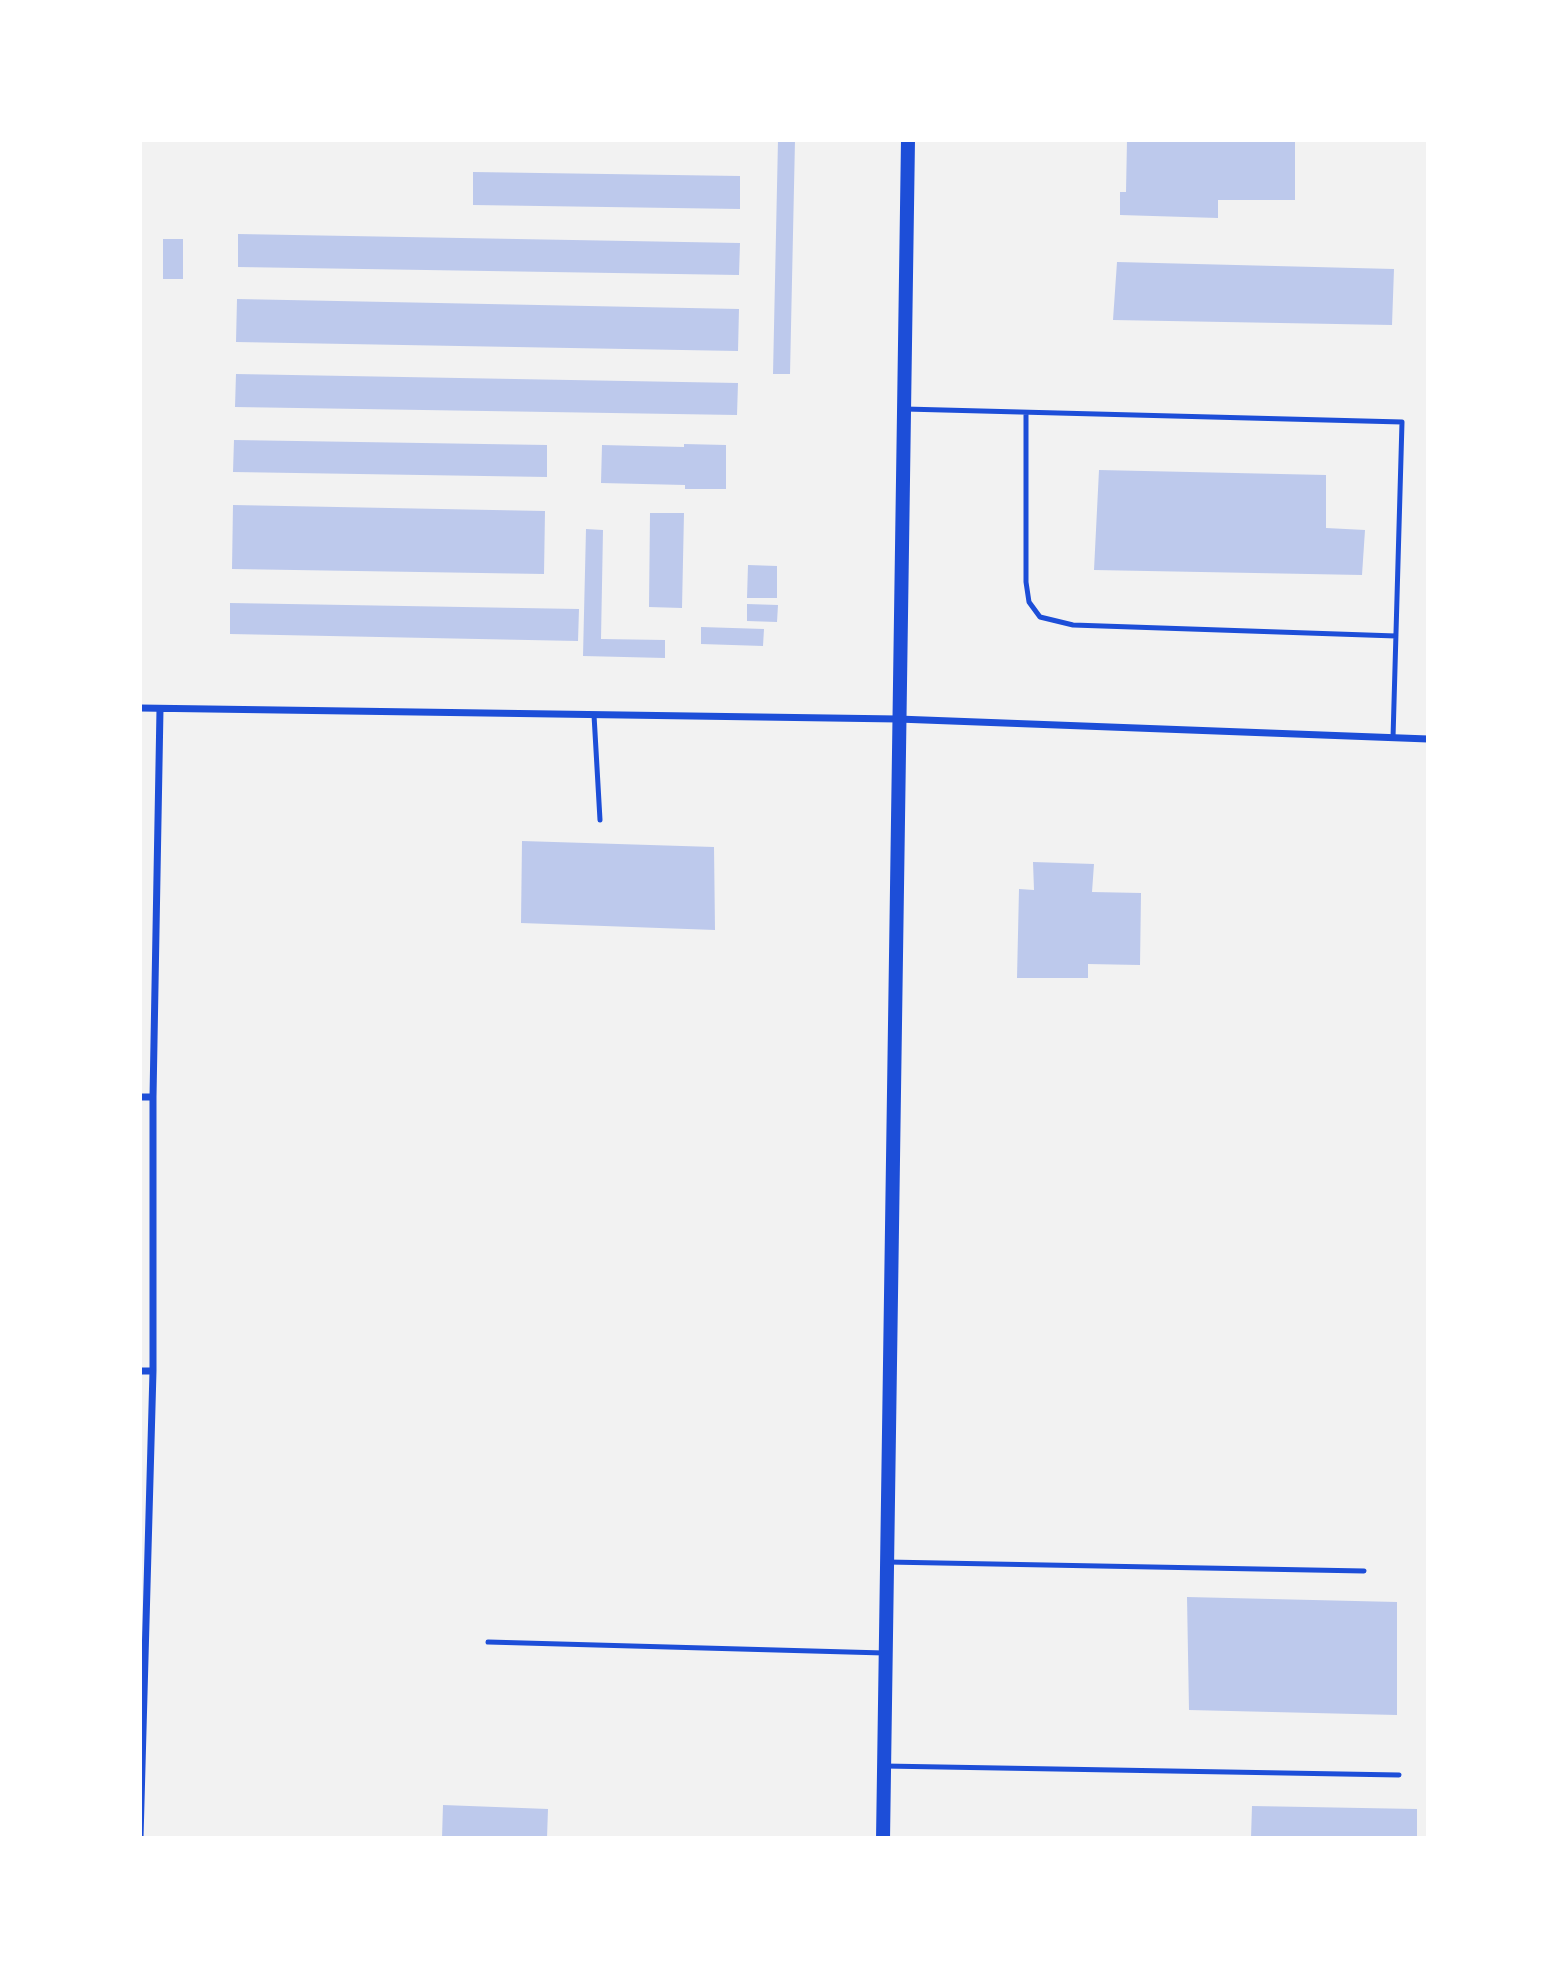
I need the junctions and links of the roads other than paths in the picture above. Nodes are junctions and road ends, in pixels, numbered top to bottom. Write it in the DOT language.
graph roads {
  1 [pos="908,140"];
  2 [pos="904,409"];
  3 [pos="1026,413"];
  4 [pos="1396,636"];
  5 [pos="140,708"];
  6 [pos="160,709"];
  7 [pos="594,715"];
  8 [pos="898,719"];
  9 [pos="1393,738"];
  10 [pos="1428,739"];
  11 [pos="600,820"];
  12 [pos="140,1097"];
  13 [pos="153,1097"];
  14 [pos="140,1371"];
  15 [pos="153,1371"];
  16 [pos="887,1562"];
  17 [pos="1364,1571"];
  18 [pos="488,1642"];
  19 [pos="886,1653"];
  20 [pos="141,1761"];
  21 [pos="884,1766"];
  22 [pos="1399,1775"];
  23 [pos="140,1838"];
  24 [pos="883,1838"];
  1 -- 2 [label="main road"];
  2 -- 3 [label="lane"];
  2 -- 8 [label="main road"];
  3 -- 4 [label="lane"];
  3 -- 4 [label="lane"];
  4 -- 9 [label="lane"];
  5 -- 6 [label="street"];
  6 -- 7 [label="street"];
  6 -- 13 [label="street"];
  7 -- 8 [label="street"];
  7 -- 11 [label="lane"];
  8 -- 9 [label="street"];
  8 -- 16 [label="main road"];
  9 -- 10 [label="street"];
  12 -- 13 [label="street"];
  13 -- 15 [label="street"];
  14 -- 15 [label="street"];
  15 -- 20 [label="street"];
  16 -- 17 [label="lane"];
  16 -- 19 [label="main road"];
  18 -- 19 [label="lane"];
  19 -- 21 [label="main road"];
  20 -- 23 [label="street"];
  21 -- 22 [label="lane"];
  21 -- 24 [label="main road"];
}
